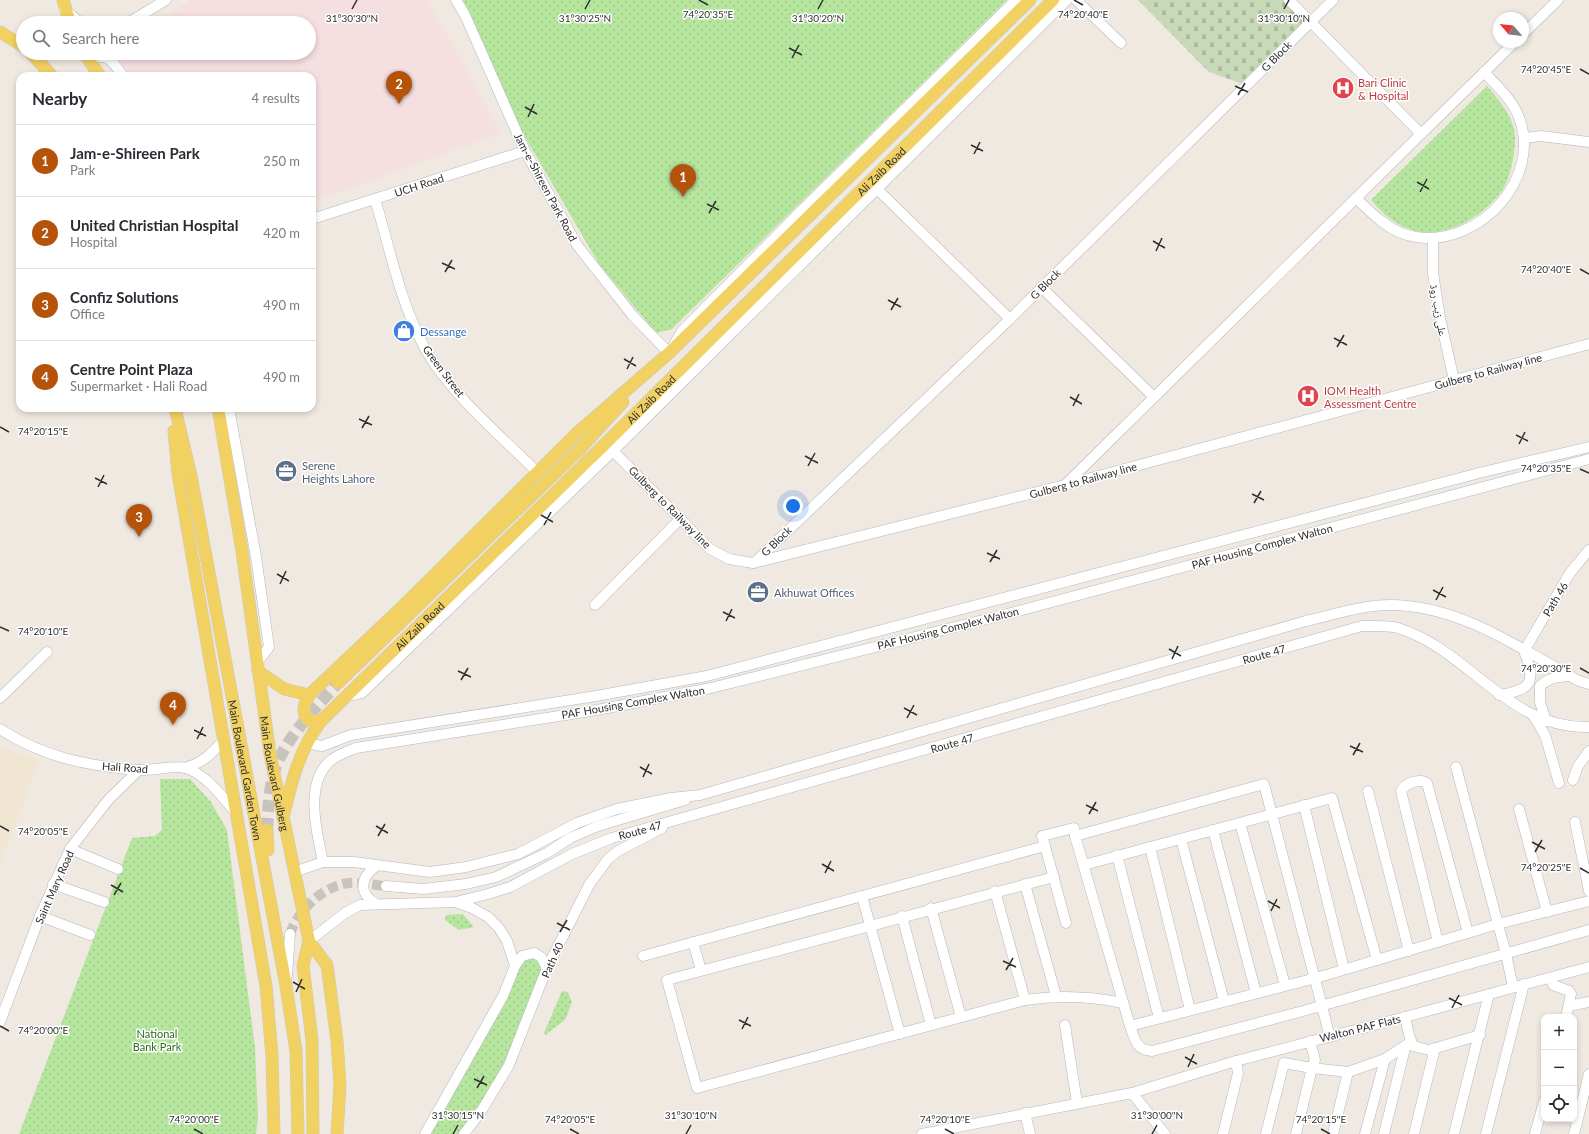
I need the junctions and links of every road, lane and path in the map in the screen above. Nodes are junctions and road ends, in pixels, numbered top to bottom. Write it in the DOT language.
graph roads {
  1 [pos="166,0"];
  2 [pos="456,0"];
  3 [pos="1016,0"];
  4 [pos="1030,0"];
  5 [pos="1053,0"];
  6 [pos="1068,0"];
  7 [pos="1076,0"];
  8 [pos="1289,0"];
  9 [pos="1333,0"];
  10 [pos="1558,0"];
  11 [pos="140,16"];
  12 [pos="1310,22"];
  13 [pos="1529,28"];
  14 [pos="0,32"];
  15 [pos="16,42"];
  16 [pos="1121,43"];
  17 [pos="1509,48"];
  18 [pos="36,60"];
  19 [pos="89,60"];
  20 [pos="109,60"];
  21 [pos="43,70"];
  22 [pos="97,72"];
  23 [pos="119,72"];
  24 [pos="1484,72"];
  25 [pos="1421,134"];
  26 [pos="1524,138"];
  27 [pos="1589,142"];
  28 [pos="525,151"];
  29 [pos="877,189"];
  30 [pos="1356,198"];
  31 [pos="375,199"];
  32 [pos="316,218"];
  33 [pos="1433,239"];
  34 [pos="1041,287"];
  35 [pos="1010,319"];
  36 [pos="1589,344"];
  37 [pos="669,353"];
  38 [pos="1454,380"];
  39 [pos="1154,397"];
  40 [pos="171,412"];
  41 [pos="176,412"];
  42 [pos="219,412"];
  43 [pos="229,412"];
  44 [pos="1589,446"];
  45 [pos="613,451"];
  46 [pos="1589,459"];
  47 [pos="538,473"];
  48 [pos="1065,485"];
  49 [pos="681,518"];
  50 [pos="1589,550"];
  51 [pos="753,564"];
  52 [pos="595,605"];
  53 [pos="1524,650"];
  54 [pos="47,652"];
  55 [pos="258,667"];
  56 [pos="1569,676"];
  57 [pos="338,683"];
  58 [pos="1589,684"];
  59 [pos="309,695"];
  60 [pos="1499,695"];
  61 [pos="346,696"];
  62 [pos="0,698"];
  63 [pos="1533,715"];
  64 [pos="321,721"];
  65 [pos="1546,721"];
  66 [pos="1589,727"];
  67 [pos="0,729"];
  68 [pos="224,740"];
  69 [pos="306,744"];
  70 [pos="1589,752"];
  71 [pos="1456,767"];
  72 [pos="185,768"];
  73 [pos="139,770"];
  74 [pos="1573,780"];
  75 [pos="1559,783"];
  76 [pos="1368,791"];
  77 [pos="700,795"];
  78 [pos="1304,805"];
  79 [pos="1519,809"];
  80 [pos="238,815"];
  81 [pos="1272,815"];
  82 [pos="283,818"];
  83 [pos="678,820"];
  84 [pos="1575,822"];
  85 [pos="1240,823"];
  86 [pos="267,830"];
  87 [pos="1213,830"];
  88 [pos="1075,836"];
  89 [pos="1181,839"];
  90 [pos="1045,846"];
  91 [pos="1150,847"];
  92 [pos="70,850"];
  93 [pos="1117,856"];
  94 [pos="323,862"];
  95 [pos="1084,865"];
  96 [pos="376,866"];
  97 [pos="118,869"];
  98 [pos="294,872"];
  99 [pos="1054,877"];
  100 [pos="54,884"];
  101 [pos="1025,884"];
  102 [pos="386,886"];
  103 [pos="995,891"];
  104 [pos="1589,891"];
  105 [pos="862,896"];
  106 [pos="1589,901"];
  107 [pos="104,902"];
  108 [pos="456,902"];
  109 [pos="376,904"];
  110 [pos="931,908"];
  111 [pos="1547,912"];
  112 [pos="40,916"];
  113 [pos="902,916"];
  114 [pos="275,919"];
  115 [pos="1066,923"];
  116 [pos="870,924"];
  117 [pos="1498,924"];
  118 [pos="1589,930"];
  119 [pos="290,934"];
  120 [pos="1468,934"];
  121 [pos="90,935"];
  122 [pos="309,941"];
  123 [pos="693,942"];
  124 [pos="1438,942"];
  125 [pos="1409,951"];
  126 [pos="1506,954"];
  127 [pos="643,956"];
  128 [pos="1377,960"];
  129 [pos="515,966"];
  130 [pos="1589,967"];
  131 [pos="547,968"];
  132 [pos="1344,969"];
  133 [pos="701,970"];
  134 [pos="1316,978"];
  135 [pos="1551,978"];
  136 [pos="1524,984"];
  137 [pos="286,986"];
  138 [pos="1285,986"];
  139 [pos="1512,987"];
  140 [pos="1256,993"];
  141 [pos="1489,994"];
  142 [pos="1056,996"];
  143 [pos="1025,1000"];
  144 [pos="1224,1001"];
  145 [pos="1589,1002"];
  146 [pos="1123,1003"];
  147 [pos="1321,1005"];
  148 [pos="1569,1006"];
  149 [pos="1190,1010"];
  150 [pos="1567,1014"];
  151 [pos="961,1017"];
  152 [pos="1405,1017"];
  153 [pos="1160,1018"];
  154 [pos="0,1022"];
  155 [pos="931,1025"];
  156 [pos="1066,1025"];
  157 [pos="1130,1026"];
  158 [pos="900,1034"];
  159 [pos="1480,1035"];
  160 [pos="1330,1037"];
  161 [pos="1310,1041"];
  162 [pos="1408,1045"];
  163 [pos="1435,1048"];
  164 [pos="1385,1059"];
  165 [pos="1236,1060"];
  166 [pos="1312,1068"];
  167 [pos="1348,1072"];
  168 [pos="1589,1074"];
  169 [pos="1132,1093"];
  170 [pos="1077,1103"];
  171 [pos="1541,1112"];
  172 [pos="1025,1113"];
  173 [pos="338,1132"];
  174 [pos="274,1134"];
  175 [pos="298,1134"];
  176 [pos="313,1134"];
  177 [pos="425,1134"];
  178 [pos="464,1134"];
  179 [pos="922,1134"];
  180 [pos="1030,1134"];
  181 [pos="1165,1134"];
  182 [pos="1223,1134"];
  183 [pos="1266,1134"];
  184 [pos="1296,1134"];
  185 [pos="1333,1134"];
  186 [pos="1365,1134"];
  187 [pos="1384,1134"];
  188 [pos="1414,1134"];
  189 [pos="1454,1134"];
  190 [pos="1486,1134"];
  191 [pos="1535,1134"];
  192 [pos="1574,1134"];
  1 -- 11 [label="street"];
  2 -- 28 [label="street, Jam-e-Shireen Park Road"];
  3 -- 37 [label="street"];
  4 -- 37 [label="main road, Ali Zaib Road"];
  5 -- 61 [label="main road, Ali Zaib Road"];
  6 -- 29 [label="street"];
  7 -- 16 [label="street"];
  8 -- 12 [label="street"];
  9 -- 12 [label="street, G Block"];
  10 -- 13 [label="street"];
  12 -- 25 [label="street"];
  12 -- 34 [label="street, G Block"];
  14 -- 15 [label="main road"];
  17 -- 24 [label="street"];
  18 -- 21 [label="main road"];
  19 -- 22 [label="main road"];
  20 -- 23 [label="street"];
  24 -- 25 [label="street"];
  24 -- 26 [label="street"];
  25 -- 30 [label="street"];
  26 -- 27 [label="street"];
  26 -- 33 [label="street"];
  28 -- 31 [label="street, UCH Road"];
  28 -- 37 [label="street, Jam-e-Shireen Park Road"];
  29 -- 35 [label="street"];
  29 -- 45 [label="street"];
  30 -- 33 [label="street"];
  30 -- 39 [label="street"];
  31 -- 32 [label="street, UCH Road"];
  31 -- 47 [label="street, Green Street"];
  33 -- 38 [label="street, علی زیب روڈ"];
  34 -- 35 [label="street, G Block"];
  34 -- 39 [label="street"];
  35 -- 51 [label="street, G Block"];
  36 -- 38 [label="street, Gulberg to Railway line"];
  37 -- 47 [label="main road, Ali Zaib Road"];
  37 -- 57 [label="main road"];
  38 -- 48 [label="street, Gulberg to Railway line"];
  39 -- 48 [label="street"];
  40 -- 68 [label="main road"];
  41 -- 114 [label="main road, Main Boulevard Garden Town"];
  42 -- 55 [label="main road, Main Boulevard Gulberg"];
  43 -- 55 [label="street"];
  44 -- 69 [label="street, PAF Housing Complex Walton"];
  45 -- 49 [label="street, Gulberg to Railway line"];
  45 -- 61 [label="street"];
  46 -- 94 [label="street, PAF Housing Complex Walton"];
  47 -- 59 [label="main road, Ali Zaib Road"];
  48 -- 51 [label="street, Gulberg to Railway line"];
  49 -- 51 [label="street, Gulberg to Railway line"];
  49 -- 52 [label="street"];
  50 -- 53 [label="street, Path 46"];
  53 -- 56 [label="street, Route 47"];
  53 -- 60 [label="street"];
  53 -- 77 [label="street, Route 47"];
  54 -- 62 [label="street"];
  55 -- 59 [label="main road"];
  55 -- 82 [label="main road, Main Boulevard Gulberg"];
  56 -- 58 [label="street, Route 47"];
  56 -- 65 [label="street"];
  59 -- 64 [label="main road"];
  60 -- 63 [label="street, Route 47"];
  60 -- 83 [label="street, Route 47"];
  61 -- 64 [label="main road, Ali Zaib Road"];
  63 -- 65 [label="street, Route 47"];
  63 -- 75 [label="street"];
  64 -- 69 [label="main road, Ali Zaib Road"];
  65 -- 66 [label="street, Route 47"];
  67 -- 73 [label="street, Hali Road"];
  68 -- 72 [label="street"];
  68 -- 80 [label="main road"];
  69 -- 82 [label="main road, Ali Zaib Road"];
  70 -- 74 [label="street"];
  71 -- 117 [label="street"];
  72 -- 73 [label="street, Hali Road"];
  72 -- 80 [label="street, Hali Road"];
  73 -- 92 [label="street, Saint Mary Road"];
  76 -- 125 [label="street"];
  77 -- 96 [label="street, Route 47"];
  77 -- 102 [label="street"];
  78 -- 81 [label="street"];
  78 -- 128 [label="street"];
  78 -- 132 [label="street"];
  79 -- 111 [label="street"];
  80 -- 174 [label="main road"];
  81 -- 85 [label="street"];
  81 -- 88 [label="street"];
  81 -- 134 [label="street"];
  82 -- 98 [label="main road, Main Boulevard Gulberg"];
  83 -- 108 [label="street, Route 47"];
  83 -- 131 [label="street, Path 40"];
  84 -- 104 [label="street"];
  85 -- 87 [label="street"];
  85 -- 138 [label="street"];
  86 -- 114 [label="main road"];
  87 -- 89 [label="street"];
  87 -- 140 [label="street"];
  88 -- 90 [label="street"];
  88 -- 95 [label="street"];
  89 -- 91 [label="street"];
  89 -- 144 [label="street"];
  90 -- 99 [label="street"];
  90 -- 105 [label="street"];
  91 -- 93 [label="street"];
  91 -- 149 [label="street"];
  92 -- 97 [label="street"];
  92 -- 100 [label="street, Saint Mary Road"];
  93 -- 95 [label="street"];
  93 -- 153 [label="street"];
  94 -- 96 [label="street, Route 47"];
  94 -- 98 [label="street, Route 47"];
  95 -- 146 [label="street"];
  96 -- 109 [label="street"];
  98 -- 122 [label="main road, Main Boulevard Gulberg"];
  99 -- 101 [label="street"];
  99 -- 115 [label="street"];
  100 -- 107 [label="street"];
  100 -- 112 [label="street, Saint Mary Road"];
  101 -- 103 [label="street"];
  101 -- 142 [label="street"];
  103 -- 110 [label="street"];
  103 -- 143 [label="street"];
  105 -- 116 [label="street"];
  105 -- 123 [label="street"];
  106 -- 111 [label="street"];
  108 -- 109 [label="street, Route 47"];
  108 -- 129 [label="street"];
  109 -- 122 [label="street, Route 47"];
  110 -- 113 [label="street"];
  110 -- 151 [label="street"];
  111 -- 117 [label="street"];
  112 -- 121 [label="street"];
  112 -- 154 [label="street, Saint Mary Road"];
  113 -- 116 [label="street"];
  113 -- 155 [label="street"];
  114 -- 137 [label="main road, Main Boulevard Garden Town"];
  116 -- 133 [label="street"];
  116 -- 158 [label="street"];
  117 -- 120 [label="street"];
  117 -- 126 [label="street"];
  118 -- 126 [label="street"];
  119 -- 137 [label="street"];
  120 -- 124 [label="street"];
  120 -- 124 [label="street"];
  122 -- 173 [label="main road, Main Boulevard Gulberg"];
  122 -- 176 [label="main road"];
  123 -- 127 [label="street"];
  123 -- 133 [label="street"];
  124 -- 125 [label="street"];
  125 -- 128 [label="street"];
  126 -- 139 [label="street"];
  126 -- 147 [label="street"];
  128 -- 132 [label="street"];
  129 -- 131 [label="street"];
  129 -- 177 [label="street"];
  130 -- 135 [label="street, Walton PAF Flats"];
  131 -- 178 [label="street, Path 40"];
  132 -- 134 [label="street"];
  133 -- 158 [label="street"];
  134 -- 138 [label="street"];
  134 -- 147 [label="street"];
  135 -- 136 [label="street, Walton PAF Flats"];
  135 -- 148 [label="street"];
  136 -- 139 [label="street, Walton PAF Flats"];
  136 -- 190 [label="street"];
  137 -- 175 [label="main road, Main Boulevard Garden Town"];
  138 -- 140 [label="street"];
  139 -- 141 [label="street, Walton PAF Flats"];
  140 -- 144 [label="street"];
  141 -- 152 [label="street, Walton PAF Flats"];
  141 -- 159 [label="street"];
  142 -- 143 [label="street"];
  142 -- 146 [label="street"];
  143 -- 151 [label="street"];
  144 -- 149 [label="street"];
  145 -- 148 [label="street"];
  146 -- 157 [label="street"];
  147 -- 157 [label="street"];
  147 -- 160 [label="street"];
  148 -- 150 [label="street"];
  149 -- 153 [label="street"];
  151 -- 155 [label="street"];
  152 -- 160 [label="street, Walton PAF Flats"];
  152 -- 162 [label="street"];
  153 -- 157 [label="street"];
  155 -- 158 [label="street"];
  156 -- 170 [label="street"];
  159 -- 163 [label="street"];
  159 -- 189 [label="street"];
  160 -- 161 [label="street, Walton PAF Flats"];
  161 -- 165 [label="street, Walton PAF Flats"];
  161 -- 166 [label="street"];
  162 -- 163 [label="street"];
  162 -- 164 [label="street"];
  162 -- 187 [label="street"];
  163 -- 188 [label="street"];
  164 -- 167 [label="street"];
  164 -- 186 [label="street"];
  165 -- 169 [label="street, Walton PAF Flats"];
  165 -- 182 [label="street"];
  166 -- 167 [label="street"];
  166 -- 183 [label="street"];
  166 -- 184 [label="street"];
  167 -- 185 [label="street"];
  168 -- 192 [label="street"];
  169 -- 170 [label="street, Walton PAF Flats"];
  169 -- 181 [label="street"];
  170 -- 172 [label="street, Walton PAF Flats"];
  171 -- 191 [label="street"];
  172 -- 179 [label="street, Walton PAF Flats"];
  172 -- 180 [label="street"];
}
